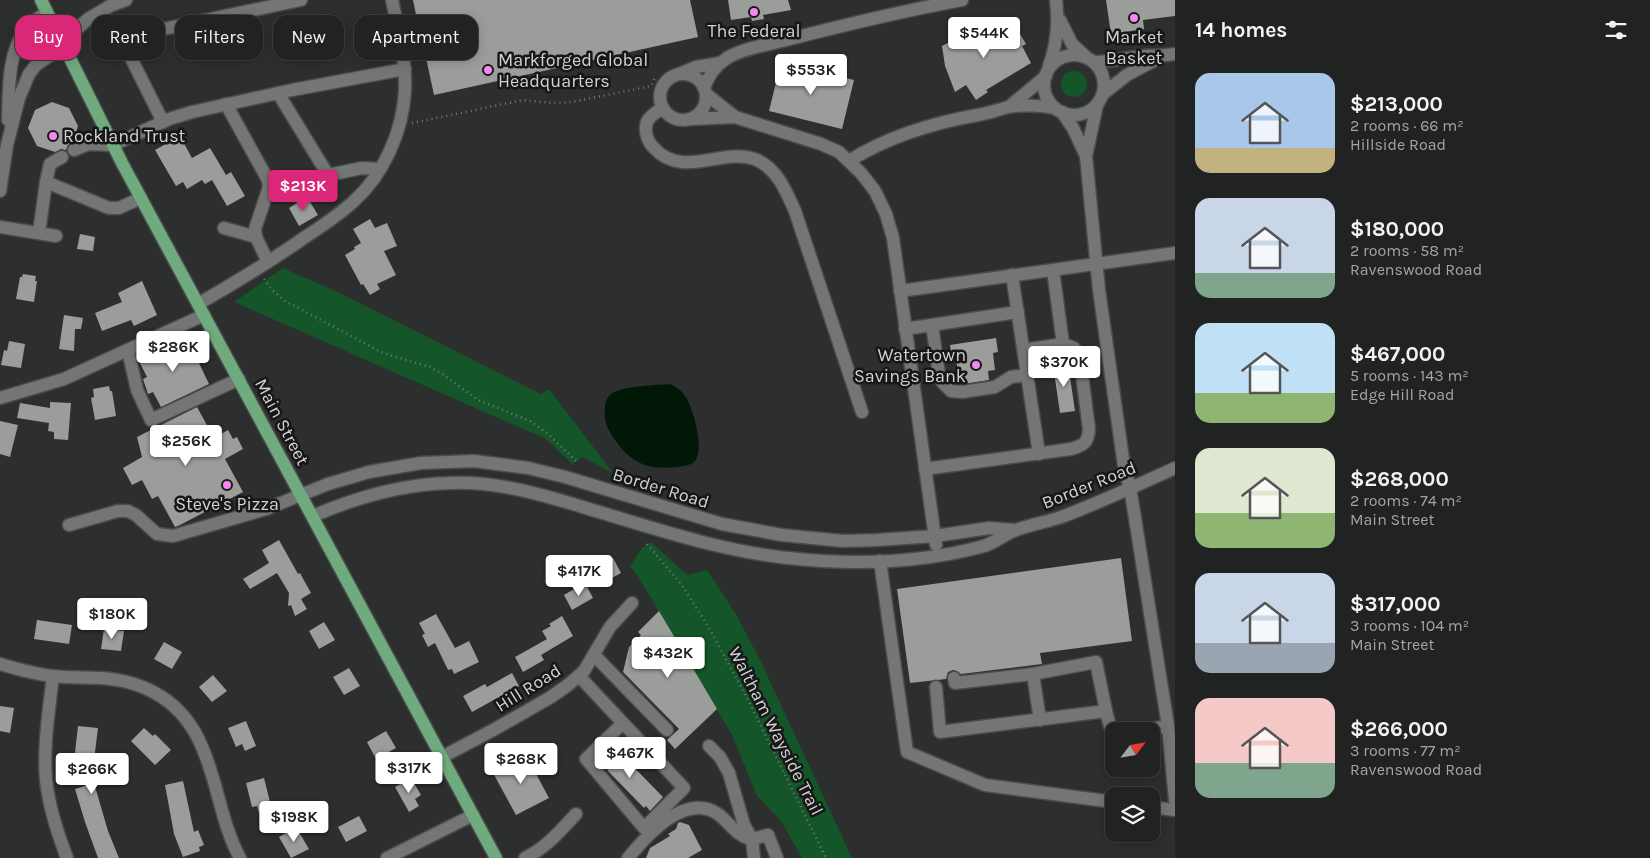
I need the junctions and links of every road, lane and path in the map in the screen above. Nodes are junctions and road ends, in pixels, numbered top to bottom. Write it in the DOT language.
graph roads {
  1 [pos="41,0"];
  2 [pos="126,0"];
  3 [pos="301,0"];
  4 [pos="392,0"];
  5 [pos="962,0"];
  6 [pos="1056,0"];
  7 [pos="47,12"];
  8 [pos="48,15"];
  9 [pos="1058,15"];
  10 [pos="81,25"];
  11 [pos="1175,54"];
  12 [pos="1161,57"];
  13 [pos="1090,59"];
  14 [pos="43,60"];
  15 [pos="71,60"];
  16 [pos="720,63"];
  17 [pos="404,69"];
  18 [pos="1047,72"];
  19 [pos="679,74"];
  20 [pos="656,76"];
  21 [pos="705,91"];
  22 [pos="278,93"];
  23 [pos="1104,93"];
  24 [pos="226,104"];
  25 [pos="1010,106"];
  26 [pos="1097,106"];
  27 [pos="663,108"];
  28 [pos="1059,110"];
  29 [pos="735,117"];
  30 [pos="692,119"];
  31 [pos="162,122"];
  32 [pos="410,124"];
  33 [pos="4,145"];
  34 [pos="113,145"];
  35 [pos="74,150"];
  36 [pos="62,156"];
  37 [pos="1086,156"];
  38 [pos="849,161"];
  39 [pos="380,169"];
  40 [pos="46,182"];
  41 [pos="0,191"];
  42 [pos="141,198"];
  43 [pos="0,227"];
  44 [pos="224,228"];
  45 [pos="39,233"];
  46 [pos="56,236"];
  47 [pos="256,237"];
  48 [pos="1175,253"];
  49 [pos="268,262"];
  50 [pos="1097,264"];
  51 [pos="1053,270"];
  52 [pos="1012,275"];
  53 [pos="271,289"];
  54 [pos="900,291"];
  55 [pos="202,310"];
  56 [pos="1018,312"];
  57 [pos="932,325"];
  58 [pos="905,329"];
  59 [pos="1063,344"];
  60 [pos="128,350"];
  61 [pos="1024,350"];
  62 [pos="1027,375"];
  63 [pos="239,379"];
  64 [pos="0,398"];
  65 [pos="862,412"];
  66 [pos="1039,454"];
  67 [pos="576,461"];
  68 [pos="1175,468"];
  69 [pos="925,469"];
  70 [pos="1130,488"];
  71 [pos="301,495"];
  72 [pos="313,516"];
  73 [pos="69,525"];
  74 [pos="1015,530"];
  75 [pos="934,536"];
  76 [pos="647,544"];
  77 [pos="937,555"];
  78 [pos="880,561"];
  79 [pos="632,603"];
  80 [pos="594,656"];
  81 [pos="0,664"];
  82 [pos="1033,674"];
  83 [pos="53,676"];
  84 [pos="579,676"];
  85 [pos="954,678"];
  86 [pos="936,687"];
  87 [pos="1106,711"];
  88 [pos="1040,720"];
  89 [pos="1109,722"];
  90 [pos="623,723"];
  91 [pos="1168,726"];
  92 [pos="1160,727"];
  93 [pos="667,730"];
  94 [pos="709,746"];
  95 [pos="442,757"];
  96 [pos="1175,800"];
  97 [pos="1105,801"];
  98 [pos="1160,808"];
  99 [pos="1175,810"];
  100 [pos="473,814"];
  101 [pos="576,814"];
  102 [pos="752,839"];
  103 [pos="633,856"];
  104 [pos="67,858"];
  105 [pos="240,858"];
  106 [pos="387,858"];
  107 [pos="496,858"];
  108 [pos="525,858"];
  109 [pos="754,858"];
  110 [pos="777,858"];
  111 [pos="826,858"];
  1 -- 7 [label="main road, Main Street"];
  2 -- 10 [label="street"];
  3 -- 31 [label="street"];
  4 -- 17 [label="street"];
  5 -- 16 [label="street"];
  6 -- 9 [label="street"];
  7 -- 8 [label="main road, Main Street"];
  7 -- 33 [label="street"];
  9 -- 13 [label="street"];
  9 -- 18 [label="street"];
  11 -- 12 [label="street"];
  12 -- 13 [label="street"];
  12 -- 23 [label="street"];
  13 -- 18 [label="street"];
  13 -- 23 [label="street"];
  14 -- 33 [label="street"];
  15 -- 34 [label="main road, Main Street"];
  16 -- 19 [label="street"];
  16 -- 21 [label="street"];
  17 -- 22 [label="street"];
  17 -- 39 [label="street"];
  18 -- 25 [label="street"];
  18 -- 28 [label="street"];
  19 -- 21 [label="street"];
  19 -- 27 [label="street"];
  20 -- 32 [label="path"];
  21 -- 29 [label="street"];
  21 -- 30 [label="street"];
  22 -- 24 [label="street"];
  22 -- 39 [label="street"];
  23 -- 26 [label="street"];
  24 -- 31 [label="street"];
  24 -- 47 [label="street"];
  25 -- 28 [label="street"];
  25 -- 38 [label="street"];
  26 -- 28 [label="street"];
  26 -- 37 [label="street"];
  27 -- 30 [label="street"];
  27 -- 65 [label="street"];
  28 -- 37 [label="street"];
  29 -- 30 [label="street"];
  29 -- 38 [label="street"];
  31 -- 34 [label="street"];
  33 -- 41 [label="street"];
  34 -- 35 [label="street"];
  34 -- 42 [label="main road, Main Street"];
  36 -- 40 [label="street"];
  37 -- 50 [label="street"];
  38 -- 54 [label="street"];
  39 -- 49 [label="street"];
  40 -- 42 [label="street"];
  40 -- 45 [label="street"];
  42 -- 55 [label="main road, Main Street"];
  43 -- 45 [label="street"];
  44 -- 47 [label="street"];
  45 -- 46 [label="street"];
  47 -- 49 [label="street"];
  48 -- 50 [label="street"];
  49 -- 55 [label="street"];
  50 -- 51 [label="street"];
  50 -- 70 [label="street"];
  51 -- 52 [label="street"];
  51 -- 59 [label="street"];
  52 -- 54 [label="street"];
  52 -- 56 [label="street"];
  53 -- 67 [label="path"];
  54 -- 58 [label="street"];
  55 -- 60 [label="street"];
  55 -- 63 [label="main road, Main Street"];
  56 -- 57 [label="street"];
  56 -- 61 [label="street"];
  57 -- 58 [label="street"];
  57 -- 62 [label="street"];
  58 -- 69 [label="street"];
  59 -- 61 [label="street"];
  59 -- 66 [label="street"];
  60 -- 63 [label="street"];
  60 -- 64 [label="street"];
  61 -- 62 [label="street"];
  62 -- 66 [label="street"];
  63 -- 71 [label="main road, Main Street"];
  66 -- 69 [label="street"];
  68 -- 70 [label="street, Border Road"];
  69 -- 75 [label="street"];
  70 -- 74 [label="street, Border Road"];
  70 -- 91 [label="street"];
  71 -- 72 [label="main road, Main Street"];
  71 -- 73 [label="street, Border Road"];
  71 -- 75 [label="street, Border Road"];
  72 -- 78 [label="street, Border Road"];
  72 -- 95 [label="main road, Main Street"];
  74 -- 75 [label="street, Border Road"];
  74 -- 77 [label="street, Border Road"];
  75 -- 77 [label="street"];
  76 -- 111 [label="path, Waltham Wayside Trail"];
  77 -- 78 [label="street, Border Road"];
  78 -- 97 [label="street"];
  79 -- 80 [label="street, Hill Road"];
  80 -- 84 [label="street, Hill Road"];
  80 -- 93 [label="street"];
  81 -- 83 [label="street"];
  82 -- 85 [label="street"];
  82 -- 87 [label="street"];
  82 -- 88 [label="street"];
  83 -- 104 [label="street"];
  83 -- 105 [label="street"];
  84 -- 90 [label="street"];
  84 -- 95 [label="street, Hill Road"];
  86 -- 88 [label="street"];
  87 -- 88 [label="street"];
  87 -- 89 [label="street"];
  90 -- 90 [label="street"];
  91 -- 92 [label="street"];
  91 -- 96 [label="street"];
  94 -- 102 [label="street"];
  95 -- 100 [label="main road, Main Street"];
  98 -- 99 [label="street"];
  100 -- 106 [label="street"];
  100 -- 107 [label="main road, Main Street"];
  101 -- 108 [label="street"];
  102 -- 103 [label="street"];
  102 -- 109 [label="street"];
  102 -- 110 [label="street"];
}
